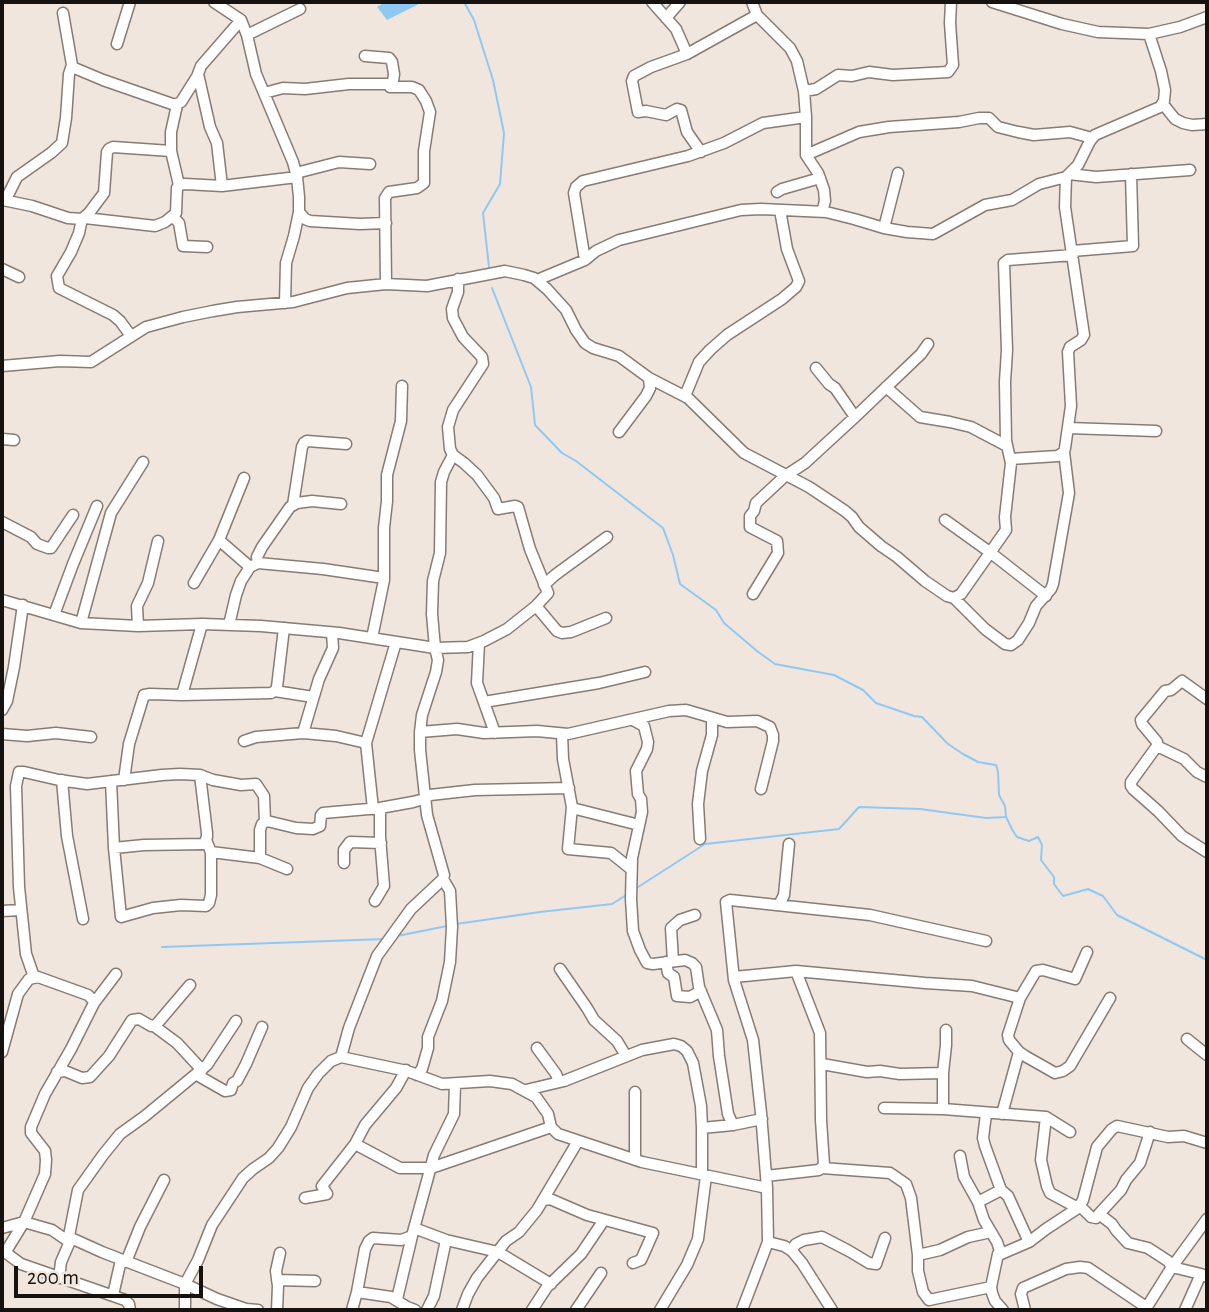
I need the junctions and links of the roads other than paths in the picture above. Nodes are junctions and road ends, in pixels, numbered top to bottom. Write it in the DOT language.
graph roads {
  1 [pos="130,2"];
  2 [pos="214,2"];
  3 [pos="652,2"];
  4 [pos="680,2"];
  5 [pos="752,2"];
  6 [pos="951,2"];
  7 [pos="992,2"];
  8 [pos="300,9"];
  9 [pos="63,13"];
  10 [pos="757,15"];
  11 [pos="1207,17"];
  12 [pos="666,18"];
  13 [pos="241,20"];
  14 [pos="1149,34"];
  15 [pos="247,35"];
  16 [pos="117,44"];
  17 [pos="687,54"];
  18 [pos="365,56"];
  19 [pos="72,67"];
  20 [pos="198,74"];
  21 [pos="389,84"];
  22 [pos="804,91"];
  23 [pos="264,93"];
  24 [pos="1163,104"];
  25 [pos="177,105"];
  26 [pos="806,117"];
  27 [pos="1207,124"];
  28 [pos="1092,138"];
  29 [pos="171,151"];
  30 [pos="701,152"];
  31 [pos="806,155"];
  32 [pos="370,164"];
  33 [pos="1190,170"];
  34 [pos="898,173"];
  35 [pos="1131,174"];
  36 [pos="296,175"];
  37 [pos="1068,175"];
  38 [pos="820,178"];
  39 [pos="179,185"];
  40 [pos="222,186"];
  41 [pos="777,192"];
  42 [pos="2,200"];
  43 [pos="780,210"];
  44 [pos="299,212"];
  45 [pos="822,212"];
  46 [pos="172,218"];
  47 [pos="83,219"];
  48 [pos="386,223"];
  49 [pos="884,228"];
  50 [pos="207,247"];
  51 [pos="1073,253"];
  52 [pos="585,260"];
  53 [pos="2,269"];
  54 [pos="19,277"];
  55 [pos="458,279"];
  56 [pos="537,280"];
  57 [pos="386,284"];
  58 [pos="285,303"];
  59 [pos="131,336"];
  60 [pos="929,344"];
  61 [pos="2,366"];
  62 [pos="816,368"];
  63 [pos="649,377"];
  64 [pos="402,386"];
  65 [pos="886,387"];
  66 [pos="685,396"];
  67 [pos="855,417"];
  68 [pos="1068,428"];
  69 [pos="1156,431"];
  70 [pos="619,432"];
  71 [pos="2,439"];
  72 [pos="14,440"];
  73 [pos="346,444"];
  74 [pos="1007,446"];
  75 [pos="1064,452"];
  76 [pos="453,455"];
  77 [pos="1010,459"];
  78 [pos="143,462"];
  79 [pos="785,475"];
  80 [pos="244,478"];
  81 [pos="341,504"];
  82 [pos="293,505"];
  83 [pos="97,506"];
  84 [pos="73,515"];
  85 [pos="944,520"];
  86 [pos="2,522"];
  87 [pos="607,537"];
  88 [pos="219,540"];
  89 [pos="158,541"];
  90 [pos="991,553"];
  91 [pos="254,565"];
  92 [pos="384,578"];
  93 [pos="194,583"];
  94 [pos="544,585"];
  95 [pos="754,594"];
  96 [pos="1046,596"];
  97 [pos="954,598"];
  98 [pos="2,600"];
  99 [pos="23,605"];
  100 [pos="536,606"];
  101 [pos="54,615"];
  102 [pos="606,618"];
  103 [pos="81,623"];
  104 [pos="202,624"];
  105 [pos="229,625"];
  106 [pos="138,626"];
  107 [pos="284,628"];
  108 [pos="332,633"];
  109 [pos="372,638"];
  110 [pos="396,642"];
  111 [pos="479,643"];
  112 [pos="435,648"];
  113 [pos="14,667"];
  114 [pos="2,669"];
  115 [pos="645,672"];
  116 [pos="275,691"];
  117 [pos="182,695"];
  118 [pos="313,697"];
  119 [pos="1207,699"];
  120 [pos="484,702"];
  121 [pos="2,710"];
  122 [pos="712,718"];
  123 [pos="633,720"];
  124 [pos="420,732"];
  125 [pos="303,733"];
  126 [pos="495,733"];
  127 [pos="2,734"];
  128 [pos="562,734"];
  129 [pos="91,737"];
  130 [pos="244,741"];
  131 [pos="366,743"];
  132 [pos="1157,746"];
  133 [pos="200,775"];
  134 [pos="1207,777"];
  135 [pos="62,780"];
  136 [pos="124,780"];
  137 [pos="111,781"];
  138 [pos="569,788"];
  139 [pos="761,789"];
  140 [pos="424,799"];
  141 [pos="377,808"];
  142 [pos="572,808"];
  143 [pos="265,822"];
  144 [pos="639,825"];
  145 [pos="700,839"];
  146 [pos="206,840"];
  147 [pos="381,843"];
  148 [pos="789,844"];
  149 [pos="114,848"];
  150 [pos="211,852"];
  151 [pos="1207,852"];
  152 [pos="260,858"];
  153 [pos="344,863"];
  154 [pos="287,869"];
  155 [pos="631,869"];
  156 [pos="443,879"];
  157 [pos="375,901"];
  158 [pos="779,905"];
  159 [pos="21,910"];
  160 [pos="2,911"];
  161 [pos="695,915"];
  162 [pos="83,919"];
  163 [pos="986,941"];
  164 [pos="1087,952"];
  165 [pos="670,961"];
  166 [pos="560,969"];
  167 [pos="796,971"];
  168 [pos="116,974"];
  169 [pos="34,977"];
  170 [pos="734,977"];
  171 [pos="190,985"];
  172 [pos="701,991"];
  173 [pos="1020,998"];
  174 [pos="1110,998"];
  175 [pos="94,1003"];
  176 [pos="236,1021"];
  177 [pos="154,1026"];
  178 [pos="262,1027"];
  179 [pos="946,1030"];
  180 [pos="1187,1039"];
  181 [pos="537,1048"];
  182 [pos="2,1052"];
  183 [pos="1019,1052"];
  184 [pos="1207,1055"];
  185 [pos="625,1056"];
  186 [pos="341,1057"];
  187 [pos="821,1064"];
  188 [pos="406,1070"];
  189 [pos="57,1072"];
  190 [pos="200,1072"];
  191 [pos="943,1073"];
  192 [pos="417,1075"];
  193 [pos="559,1082"];
  194 [pos="455,1084"];
  195 [pos="526,1090"];
  196 [pos="635,1092"];
  197 [pos="884,1108"];
  198 [pos="943,1109"];
  199 [pos="986,1114"];
  200 [pos="1002,1114"];
  201 [pos="1046,1116"];
  202 [pos="762,1119"];
  203 [pos="733,1125"];
  204 [pos="551,1127"];
  205 [pos="702,1128"];
  206 [pos="1070,1132"];
  207 [pos="1150,1132"];
  208 [pos="578,1141"];
  209 [pos="1207,1143"];
  210 [pos="355,1144"];
  211 [pos="960,1156"];
  212 [pos="635,1160"];
  213 [pos="431,1168"];
  214 [pos="822,1168"];
  215 [pos="704,1176"];
  216 [pos="766,1176"];
  217 [pos="164,1180"];
  218 [pos="767,1188"];
  219 [pos="1001,1190"];
  220 [pos="305,1198"];
  221 [pos="544,1200"];
  222 [pos="978,1202"];
  223 [pos="1079,1206"];
  224 [pos="1099,1214"];
  225 [pos="1207,1219"];
  226 [pos="604,1220"];
  227 [pos="24,1222"];
  228 [pos="2,1228"];
  229 [pos="413,1232"];
  230 [pos="991,1232"];
  231 [pos="885,1238"];
  232 [pos="70,1240"];
  233 [pos="446,1240"];
  234 [pos="768,1242"];
  235 [pos="1029,1242"];
  236 [pos="791,1250"];
  237 [pos="4,1252"];
  238 [pos="498,1252"];
  239 [pos="280,1253"];
  240 [pos="1001,1254"];
  241 [pos="918,1255"];
  242 [pos="124,1261"];
  243 [pos="633,1263"];
  244 [pos="1172,1267"];
  245 [pos="601,1273"];
  246 [pos="1204,1275"];
  247 [pos="59,1278"];
  248 [pos="277,1280"];
  249 [pos="315,1281"];
  250 [pos="185,1284"];
  251 [pos="551,1284"];
  252 [pos="992,1287"];
  253 [pos="357,1292"];
  254 [pos="113,1295"];
  255 [pos="824,1299"];
  256 [pos="400,1305"];
  257 [pos="1146,1309"];
  258 [pos="131,1310"];
  259 [pos="185,1310"];
  260 [pos="258,1310"];
  261 [pos="276,1310"];
  262 [pos="352,1310"];
  263 [pos="415,1310"];
  264 [pos="427,1310"];
  265 [pos="462,1310"];
  266 [pos="532,1310"];
  267 [pos="576,1310"];
  268 [pos="660,1310"];
  269 [pos="742,1310"];
  270 [pos="817,1310"];
  271 [pos="832,1310"];
  272 [pos="1003,1310"];
  273 [pos="1025,1310"];
  274 [pos="1185,1310"];
  1 -- 16 [label="street"];
  2 -- 13 [label="street"];
  3 -- 12 [label="street"];
  4 -- 12 [label="street"];
  5 -- 10 [label="street"];
  6 -- 22 [label="street"];
  7 -- 14 [label="street"];
  8 -- 15 [label="street"];
  9 -- 19 [label="street"];
  10 -- 17 [label="street"];
  10 -- 22 [label="street"];
  11 -- 14 [label="street"];
  12 -- 17 [label="street"];
  13 -- 15 [label="street"];
  13 -- 20 [label="street"];
  14 -- 24 [label="street"];
  15 -- 23 [label="street"];
  17 -- 30 [label="street"];
  18 -- 21 [label="street"];
  19 -- 25 [label="street"];
  19 -- 42 [label="street"];
  20 -- 25 [label="street"];
  20 -- 40 [label="street"];
  21 -- 23 [label="street"];
  21 -- 48 [label="street"];
  22 -- 26 [label="street"];
  23 -- 36 [label="street"];
  24 -- 27 [label="street"];
  24 -- 28 [label="street"];
  25 -- 29 [label="street"];
  26 -- 30 [label="street"];
  26 -- 31 [label="street"];
  28 -- 31 [label="street"];
  28 -- 37 [label="street"];
  29 -- 39 [label="street"];
  29 -- 47 [label="street"];
  30 -- 52 [label="street"];
  31 -- 38 [label="street"];
  32 -- 36 [label="street"];
  33 -- 35 [label="street"];
  34 -- 49 [label="street"];
  35 -- 37 [label="street"];
  35 -- 51 [label="street"];
  36 -- 40 [label="street"];
  36 -- 44 [label="street"];
  37 -- 49 [label="street"];
  37 -- 51 [label="street"];
  38 -- 41 [label="street"];
  38 -- 45 [label="street"];
  39 -- 40 [label="street"];
  39 -- 46 [label="street"];
  42 -- 47 [label="street"];
  43 -- 45 [label="street"];
  43 -- 52 [label="street"];
  43 -- 66 [label="street"];
  44 -- 48 [label="street"];
  44 -- 58 [label="street"];
  45 -- 49 [label="street"];
  46 -- 47 [label="street"];
  46 -- 50 [label="street"];
  47 -- 59 [label="street"];
  48 -- 57 [label="street"];
  51 -- 68 [label="street"];
  51 -- 74 [label="street"];
  52 -- 56 [label="street"];
  53 -- 54 [label="street"];
  55 -- 56 [label="street"];
  55 -- 57 [label="street"];
  55 -- 76 [label="street"];
  56 -- 63 [label="street"];
  57 -- 58 [label="street"];
  58 -- 59 [label="street"];
  59 -- 61 [label="street"];
  60 -- 65 [label="street"];
  62 -- 67 [label="street"];
  63 -- 66 [label="street"];
  63 -- 70 [label="street"];
  64 -- 92 [label="street"];
  65 -- 67 [label="street"];
  65 -- 74 [label="street"];
  66 -- 79 [label="street"];
  67 -- 79 [label="street"];
  68 -- 69 [label="street"];
  68 -- 75 [label="street"];
  71 -- 72 [label="street"];
  73 -- 82 [label="street"];
  74 -- 77 [label="street"];
  75 -- 77 [label="street"];
  75 -- 96 [label="street"];
  76 -- 94 [label="street"];
  76 -- 112 [label="street"];
  77 -- 90 [label="street"];
  78 -- 103 [label="street"];
  79 -- 95 [label="street"];
  79 -- 97 [label="street"];
  80 -- 88 [label="street"];
  81 -- 82 [label="street"];
  82 -- 91 [label="street"];
  83 -- 101 [label="street"];
  84 -- 86 [label="street"];
  85 -- 90 [label="street"];
  87 -- 94 [label="street"];
  88 -- 91 [label="street"];
  88 -- 93 [label="street"];
  89 -- 106 [label="street"];
  90 -- 96 [label="street"];
  90 -- 97 [label="street"];
  91 -- 92 [label="street"];
  91 -- 105 [label="street"];
  92 -- 109 [label="street"];
  94 -- 100 [label="street"];
  96 -- 97 [label="street"];
  98 -- 99 [label="street"];
  99 -- 101 [label="street"];
  99 -- 113 [label="street"];
  100 -- 102 [label="street"];
  100 -- 111 [label="street"];
  101 -- 103 [label="street"];
  103 -- 106 [label="street"];
  104 -- 105 [label="street"];
  104 -- 106 [label="street"];
  104 -- 117 [label="street"];
  105 -- 107 [label="street"];
  107 -- 108 [label="street"];
  107 -- 116 [label="street"];
  108 -- 109 [label="street"];
  108 -- 118 [label="street"];
  109 -- 110 [label="street"];
  110 -- 112 [label="street"];
  110 -- 131 [label="street"];
  111 -- 112 [label="street"];
  111 -- 120 [label="street"];
  112 -- 124 [label="street"];
  113 -- 114 [label="street"];
  113 -- 121 [label="street"];
  115 -- 120 [label="street"];
  116 -- 117 [label="street"];
  116 -- 118 [label="street"];
  117 -- 136 [label="street"];
  118 -- 125 [label="street"];
  119 -- 132 [label="street"];
  120 -- 126 [label="street"];
  122 -- 123 [label="street"];
  122 -- 139 [label="street"];
  122 -- 145 [label="street"];
  123 -- 128 [label="street"];
  123 -- 144 [label="street"];
  124 -- 126 [label="street"];
  124 -- 140 [label="street"];
  125 -- 130 [label="street"];
  125 -- 131 [label="street"];
  126 -- 128 [label="street"];
  127 -- 129 [label="street"];
  128 -- 138 [label="street"];
  131 -- 141 [label="street"];
  132 -- 134 [label="street"];
  132 -- 151 [label="street"];
  133 -- 136 [label="street"];
  133 -- 143 [label="street"];
  133 -- 146 [label="street"];
  135 -- 137 [label="street"];
  135 -- 159 [label="street"];
  135 -- 162 [label="street"];
  136 -- 137 [label="street"];
  137 -- 149 [label="street"];
  138 -- 140 [label="street"];
  138 -- 142 [label="street"];
  140 -- 141 [label="street"];
  140 -- 156 [label="street"];
  141 -- 143 [label="street"];
  141 -- 147 [label="street"];
  142 -- 144 [label="street"];
  142 -- 155 [label="street"];
  143 -- 152 [label="street"];
  144 -- 155 [label="street"];
  146 -- 149 [label="street"];
  146 -- 150 [label="street"];
  147 -- 153 [label="street"];
  147 -- 157 [label="street"];
  148 -- 158 [label="street"];
  149 -- 150 [label="street"];
  150 -- 152 [label="street"];
  152 -- 154 [label="street"];
  155 -- 165 [label="street"];
  156 -- 186 [label="street"];
  156 -- 192 [label="street"];
  158 -- 163 [label="street"];
  158 -- 170 [label="street"];
  159 -- 160 [label="street"];
  159 -- 169 [label="street"];
  161 -- 165 [label="street"];
  164 -- 173 [label="street"];
  165 -- 172 [label="street"];
  165 -- 172 [label="street"];
  166 -- 185 [label="street"];
  167 -- 170 [label="street"];
  167 -- 173 [label="street"];
  167 -- 187 [label="street"];
  168 -- 175 [label="street"];
  169 -- 175 [label="street"];
  169 -- 182 [label="street"];
  170 -- 202 [label="street"];
  171 -- 177 [label="street"];
  172 -- 203 [label="street"];
  173 -- 183 [label="street"];
  174 -- 183 [label="street"];
  175 -- 189 [label="street"];
  176 -- 190 [label="street"];
  177 -- 189 [label="street"];
  177 -- 190 [label="street"];
  178 -- 190 [label="street"];
  179 -- 191 [label="street"];
  180 -- 184 [label="street"];
  181 -- 193 [label="street"];
  183 -- 200 [label="street"];
  185 -- 193 [label="street"];
  185 -- 205 [label="street"];
  186 -- 188 [label="street"];
  186 -- 250 [label="street"];
  187 -- 191 [label="street"];
  187 -- 214 [label="street"];
  188 -- 192 [label="street"];
  188 -- 210 [label="street"];
  189 -- 227 [label="street"];
  190 -- 232 [label="street"];
  191 -- 198 [label="street"];
  192 -- 194 [label="street"];
  193 -- 195 [label="street"];
  194 -- 195 [label="street"];
  194 -- 213 [label="street"];
  195 -- 204 [label="street"];
  196 -- 212 [label="street"];
  197 -- 198 [label="street"];
  198 -- 199 [label="street"];
  199 -- 200 [label="street"];
  199 -- 219 [label="street"];
  200 -- 201 [label="street"];
  201 -- 206 [label="street"];
  201 -- 223 [label="street"];
  202 -- 203 [label="street"];
  202 -- 216 [label="street"];
  203 -- 205 [label="street"];
  204 -- 208 [label="street"];
  204 -- 213 [label="street"];
  205 -- 215 [label="street"];
  207 -- 209 [label="street"];
  207 -- 223 [label="street"];
  207 -- 224 [label="street"];
  208 -- 212 [label="street"];
  208 -- 221 [label="street"];
  210 -- 213 [label="street"];
  210 -- 220 [label="street"];
  211 -- 222 [label="street"];
  212 -- 215 [label="street"];
  213 -- 229 [label="street"];
  214 -- 216 [label="street"];
  214 -- 241 [label="street"];
  215 -- 218 [label="street"];
  215 -- 268 [label="street"];
  216 -- 218 [label="street"];
  217 -- 242 [label="street"];
  218 -- 234 [label="street"];
  219 -- 222 [label="street"];
  219 -- 235 [label="street"];
  221 -- 226 [label="street"];
  221 -- 238 [label="street"];
  222 -- 230 [label="street"];
  223 -- 224 [label="street"];
  223 -- 235 [label="street"];
  224 -- 244 [label="street"];
  225 -- 244 [label="street"];
  226 -- 243 [label="street"];
  226 -- 251 [label="street"];
  227 -- 228 [label="street"];
  227 -- 232 [label="street"];
  227 -- 237 [label="street"];
  229 -- 233 [label="street"];
  229 -- 253 [label="street"];
  229 -- 256 [label="street"];
  230 -- 240 [label="street"];
  230 -- 241 [label="street"];
  231 -- 236 [label="street"];
  232 -- 242 [label="street"];
  232 -- 247 [label="street"];
  233 -- 238 [label="street"];
  233 -- 264 [label="street"];
  234 -- 236 [label="street"];
  234 -- 269 [label="street"];
  235 -- 240 [label="street"];
  236 -- 255 [label="street"];
  237 -- 247 [label="street"];
  238 -- 251 [label="street"];
  238 -- 265 [label="street"];
  239 -- 248 [label="street"];
  240 -- 252 [label="street"];
  241 -- 252 [label="street"];
  242 -- 250 [label="street"];
  242 -- 254 [label="street"];
  244 -- 246 [label="street"];
  244 -- 257 [label="street"];
  245 -- 267 [label="street"];
  246 -- 274 [label="street"];
  247 -- 254 [label="street"];
  248 -- 249 [label="street"];
  248 -- 261 [label="street"];
  250 -- 259 [label="street"];
  250 -- 260 [label="street"];
  251 -- 266 [label="street"];
  252 -- 272 [label="street"];
  253 -- 256 [label="street"];
  253 -- 262 [label="street"];
  254 -- 258 [label="street"];
  255 -- 270 [label="street"];
  255 -- 271 [label="street"];
  256 -- 263 [label="street"];
  257 -- 273 [label="street"];
}
